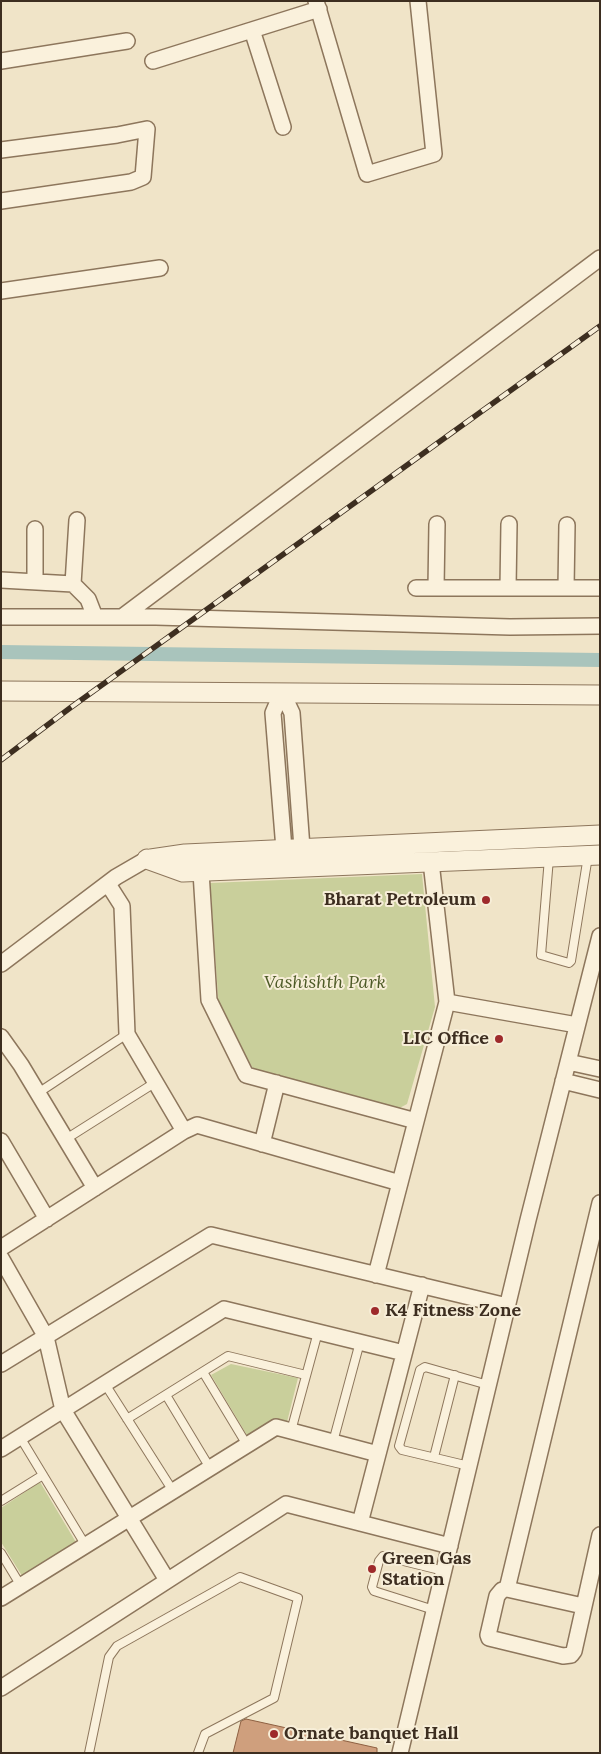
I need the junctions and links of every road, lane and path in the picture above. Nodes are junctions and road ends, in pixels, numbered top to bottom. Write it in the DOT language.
graph roads {
  1 [pos="418,1"];
  2 [pos="317,5"];
  3 [pos="252,30"];
  4 [pos="127,41"];
  5 [pos="1,61"];
  6 [pos="152,61"];
  7 [pos="283,127"];
  8 [pos="1,150"];
  9 [pos="1,201"];
  10 [pos="600,258"];
  11 [pos="160,268"];
  12 [pos="1,291"];
  13 [pos="76,520"];
  14 [pos="437,524"];
  15 [pos="509,524"];
  16 [pos="567,524"];
  17 [pos="35,529"];
  18 [pos="1,580"];
  19 [pos="35,582"];
  20 [pos="72,584"];
  21 [pos="416,588"];
  22 [pos="436,588"];
  23 [pos="508,588"];
  24 [pos="566,588"];
  25 [pos="600,588"];
  26 [pos="1,617"];
  27 [pos="94,617"];
  28 [pos="122,617"];
  29 [pos="600,626"];
  30 [pos="1,691"];
  31 [pos="282,692"];
  32 [pos="600,695"];
  33 [pos="600,835"];
  34 [pos="293,848"];
  35 [pos="594,856"];
  36 [pos="549,857"];
  37 [pos="147,859"];
  38 [pos="431,862"];
  39 [pos="291,868"];
  40 [pos="201,872"];
  41 [pos="108,884"];
  42 [pos="600,936"];
  43 [pos="1,964"];
  44 [pos="447,1002"];
  45 [pos="577,1026"];
  46 [pos="127,1034"];
  47 [pos="1,1037"];
  48 [pos="568,1062"];
  49 [pos="600,1069"];
  50 [pos="563,1081"];
  51 [pos="156,1082"];
  52 [pos="277,1083"];
  53 [pos="600,1090"];
  54 [pos="38,1093"];
  55 [pos="416,1122"];
  56 [pos="184,1131"];
  57 [pos="66,1139"];
  58 [pos="1,1141"];
  59 [pos="262,1144"];
  60 [pos="400,1182"];
  61 [pos="95,1188"];
  62 [pos="600,1204"];
  63 [pos="47,1219"];
  64 [pos="1,1248"];
  65 [pos="1,1258"];
  66 [pos="376,1274"];
  67 [pos="6,1276"];
  68 [pos="422,1285"];
  69 [pos="508,1306"];
  70 [pos="318,1332"];
  71 [pos="46,1337"];
  72 [pos="360,1342"];
  73 [pos="404,1353"];
  74 [pos="1,1364"];
  75 [pos="203,1372"];
  76 [pos="306,1375"];
  77 [pos="455,1375"];
  78 [pos="105,1384"];
  79 [pos="488,1385"];
  80 [pos="166,1395"];
  81 [pos="62,1410"];
  82 [pos="127,1419"];
  83 [pos="291,1431"];
  84 [pos="20,1438"];
  85 [pos="334,1442"];
  86 [pos="247,1445"];
  87 [pos="1,1449"];
  88 [pos="378,1454"];
  89 [pos="434,1457"];
  90 [pos="469,1466"];
  91 [pos="210,1468"];
  92 [pos="43,1476"];
  93 [pos="173,1491"];
  94 [pos="1,1501"];
  95 [pos="129,1518"];
  96 [pos="360,1523"];
  97 [pos="600,1535"];
  98 [pos="86,1546"];
  99 [pos="450,1546"];
  100 [pos="1,1553"];
  101 [pos="444,1571"];
  102 [pos="167,1580"];
  103 [pos="22,1586"];
  104 [pos="507,1590"];
  105 [pos="1,1598"];
  106 [pos="583,1606"];
  107 [pos="434,1610"];
  108 [pos="1,1688"];
  109 [pos="89,1753"];
  110 [pos="198,1753"];
  111 [pos="400,1753"];
  1 -- 2 [label="street"];
  2 -- 3 [label="street"];
  3 -- 6 [label="street"];
  3 -- 7 [label="street"];
  4 -- 5 [label="street"];
  8 -- 9 [label="street"];
  10 -- 28 [label="street"];
  11 -- 12 [label="street"];
  13 -- 20 [label="street"];
  14 -- 22 [label="street"];
  15 -- 23 [label="street"];
  16 -- 24 [label="street"];
  17 -- 19 [label="street"];
  18 -- 19 [label="street"];
  19 -- 20 [label="street"];
  20 -- 27 [label="street"];
  21 -- 22 [label="street"];
  22 -- 23 [label="street"];
  23 -- 24 [label="street"];
  24 -- 25 [label="street"];
  26 -- 27 [label="street"];
  27 -- 28 [label="street"];
  28 -- 29 [label="street"];
  30 -- 31 [label="street"];
  31 -- 32 [label="street"];
  31 -- 34 [label="street"];
  33 -- 34 [label="street"];
  34 -- 37 [label="street"];
  34 -- 39 [label="street"];
  35 -- 36 [label="street"];
  35 -- 36 [label="lane"];
  36 -- 38 [label="street"];
  37 -- 40 [label="street"];
  37 -- 41 [label="street"];
  38 -- 39 [label="street"];
  38 -- 44 [label="street"];
  39 -- 40 [label="street"];
  40 -- 52 [label="street"];
  41 -- 43 [label="street"];
  41 -- 46 [label="street"];
  42 -- 45 [label="street"];
  44 -- 45 [label="street"];
  44 -- 55 [label="street"];
  45 -- 48 [label="street"];
  46 -- 51 [label="street"];
  46 -- 54 [label="lane"];
  47 -- 54 [label="street"];
  48 -- 49 [label="street"];
  48 -- 50 [label="street"];
  50 -- 53 [label="street"];
  50 -- 69 [label="street"];
  51 -- 56 [label="street"];
  51 -- 57 [label="lane"];
  52 -- 55 [label="street"];
  52 -- 59 [label="street"];
  54 -- 57 [label="street"];
  55 -- 60 [label="street"];
  56 -- 59 [label="street"];
  56 -- 61 [label="street"];
  57 -- 61 [label="street"];
  58 -- 63 [label="street"];
  59 -- 60 [label="street"];
  60 -- 66 [label="street"];
  61 -- 63 [label="street"];
  62 -- 104 [label="street"];
  63 -- 64 [label="street"];
  65 -- 67 [label="street"];
  66 -- 68 [label="street"];
  66 -- 71 [label="street"];
  67 -- 71 [label="street"];
  68 -- 69 [label="street"];
  68 -- 73 [label="street"];
  69 -- 79 [label="street"];
  70 -- 72 [label="street"];
  70 -- 76 [label="lane"];
  70 -- 78 [label="street"];
  71 -- 74 [label="street"];
  71 -- 81 [label="street"];
  72 -- 73 [label="street"];
  72 -- 85 [label="lane"];
  73 -- 88 [label="street"];
  75 -- 76 [label="lane"];
  75 -- 80 [label="lane"];
  75 -- 86 [label="lane"];
  76 -- 83 [label="lane"];
  77 -- 79 [label="lane"];
  77 -- 89 [label="lane"];
  77 -- 89 [label="lane"];
  78 -- 81 [label="street"];
  78 -- 82 [label="lane"];
  79 -- 90 [label="street"];
  80 -- 82 [label="lane"];
  80 -- 91 [label="lane"];
  81 -- 84 [label="street"];
  81 -- 95 [label="street"];
  82 -- 93 [label="lane"];
  83 -- 85 [label="street"];
  83 -- 86 [label="street"];
  84 -- 87 [label="street"];
  84 -- 92 [label="lane"];
  85 -- 88 [label="street"];
  86 -- 91 [label="street"];
  88 -- 96 [label="street"];
  89 -- 90 [label="lane"];
  90 -- 99 [label="street"];
  91 -- 93 [label="street"];
  92 -- 94 [label="lane"];
  92 -- 98 [label="lane"];
  93 -- 95 [label="street"];
  95 -- 98 [label="street"];
  95 -- 102 [label="street"];
  96 -- 99 [label="street"];
  96 -- 102 [label="street"];
  97 -- 106 [label="street"];
  98 -- 103 [label="street"];
  99 -- 101 [label="street"];
  100 -- 103 [label="lane"];
  101 -- 107 [label="street"];
  101 -- 107 [label="lane"];
  102 -- 108 [label="street"];
  103 -- 105 [label="street"];
  104 -- 106 [label="street"];
  104 -- 106 [label="street"];
  107 -- 111 [label="street"];
  109 -- 110 [label="lane"];
}
